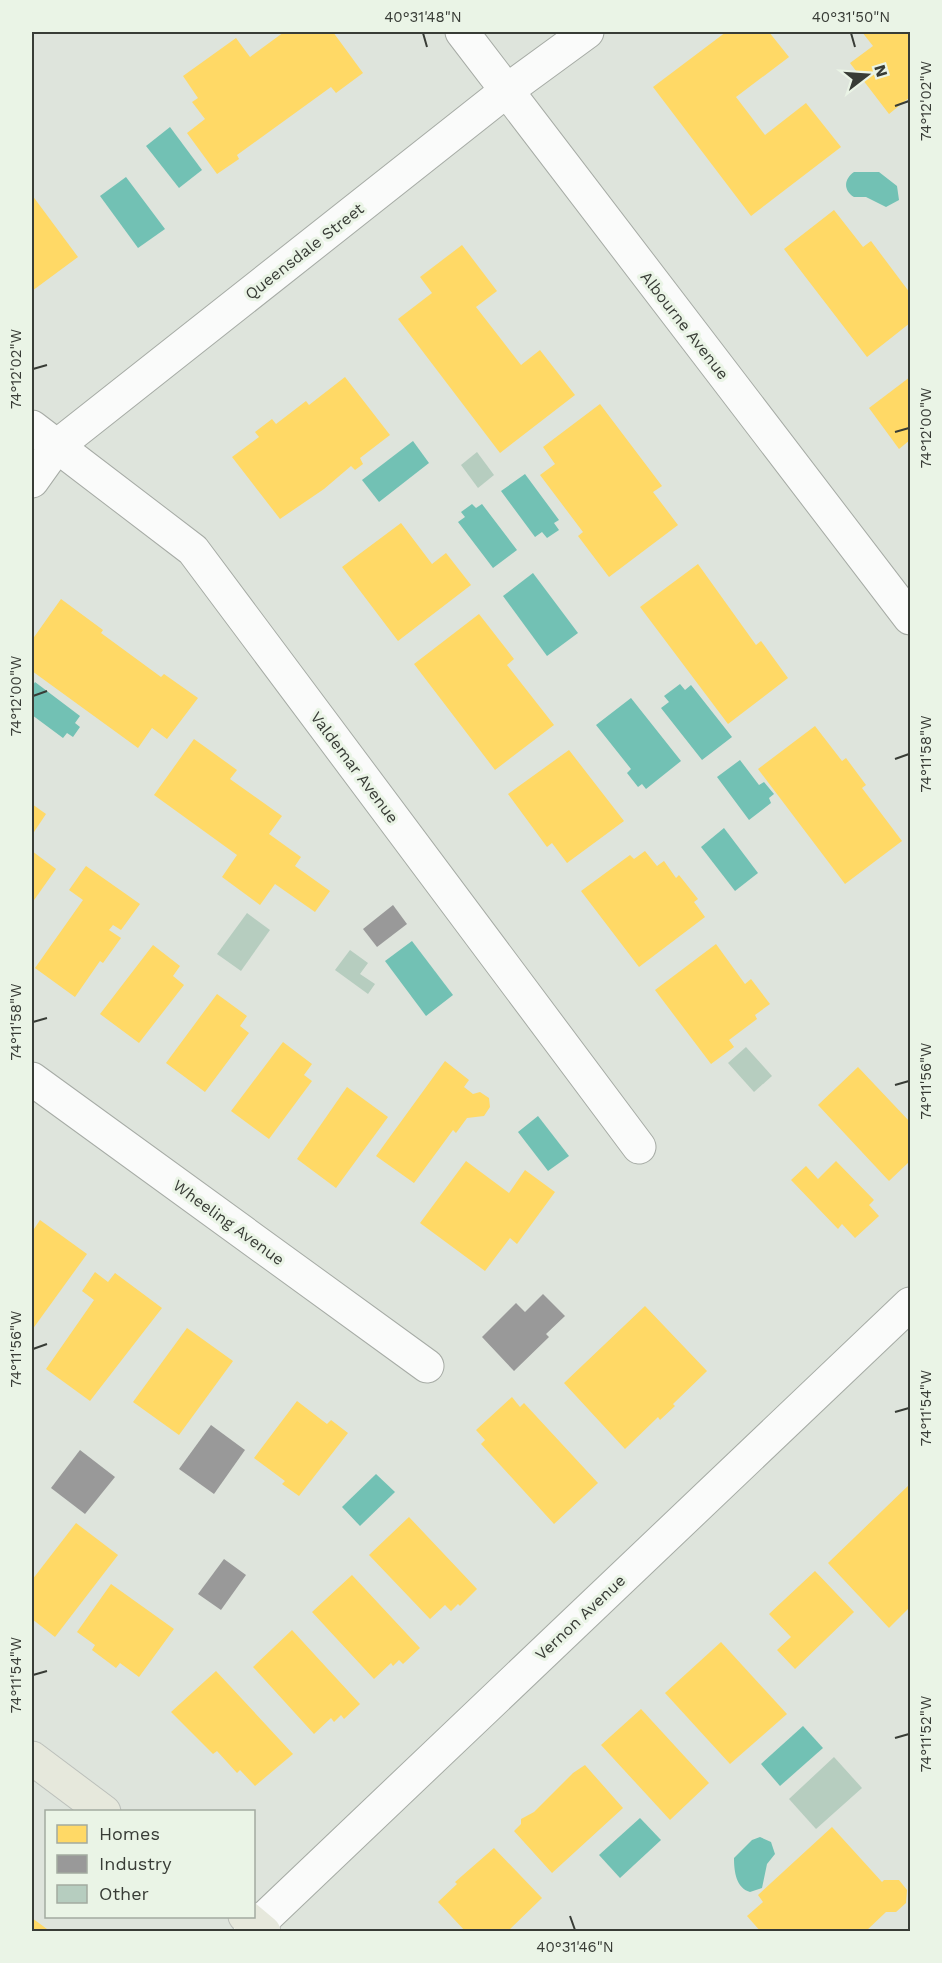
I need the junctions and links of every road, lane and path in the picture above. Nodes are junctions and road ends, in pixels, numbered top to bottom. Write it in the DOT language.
graph roads {
  1 [pos="462,32"];
  2 [pos="586,32"];
  3 [pos="506,92"];
  4 [pos="44,437"];
  5 [pos="32,481"];
  6 [pos="910,618"];
  7 [pos="32,1079"];
  8 [pos="639,1147"];
  9 [pos="910,1304"];
  10 [pos="427,1366"];
  11 [pos="32,1758"];
  12 [pos="101,1810"];
  13 [pos="254,1926"];
  1 -- 3 [label="street, Albourne Avenue"];
  2 -- 3 [label="street, Queensdale Street"];
  3 -- 4 [label="street, Queensdale Street"];
  3 -- 6 [label="street, Albourne Avenue"];
  4 -- 5 [label="street, Queensdale Street"];
  4 -- 8 [label="street, Valdemar Avenue"];
  7 -- 10 [label="street, Wheeling Avenue"];
  9 -- 13 [label="street, Vernon Avenue"];
  11 -- 12 [label="main road"];
}
